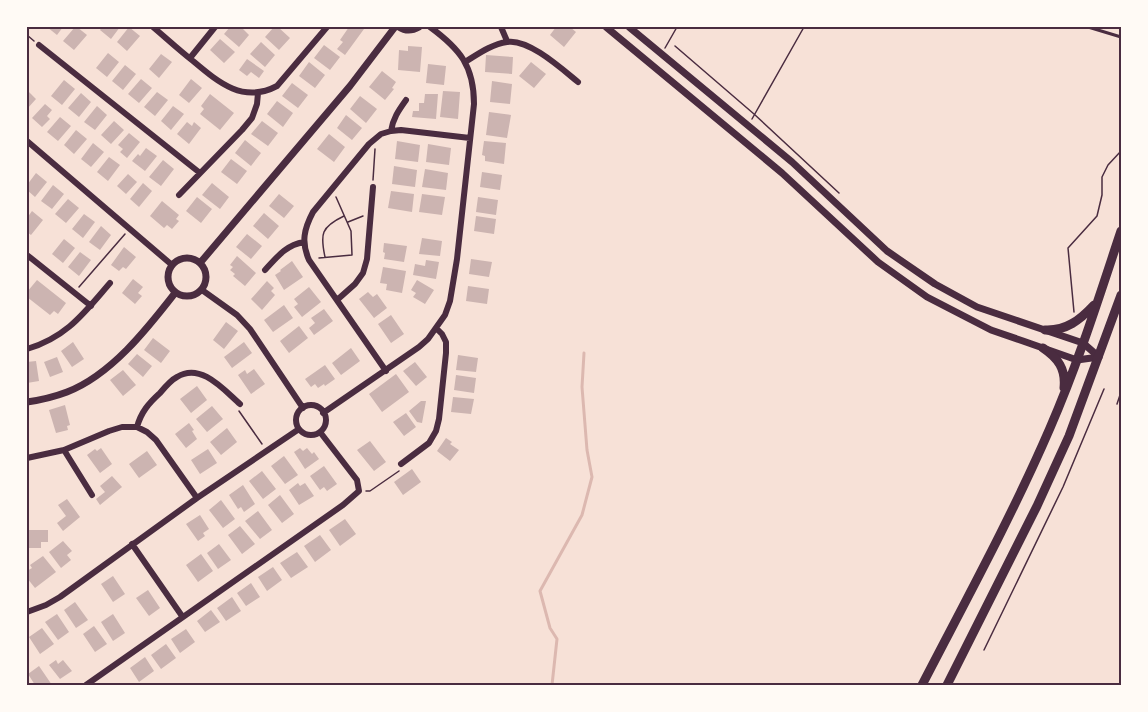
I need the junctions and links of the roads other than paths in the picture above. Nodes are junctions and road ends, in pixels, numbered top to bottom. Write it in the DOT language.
graph roads {
  1 [pos="153,27"];
  2 [pos="215,27"];
  3 [pos="327,27"];
  4 [pos="397,27"];
  5 [pos="419,27"];
  6 [pos="430,27"];
  7 [pos="501,27"];
  8 [pos="606,27"];
  9 [pos="629,27"];
  10 [pos="1089,27"];
  11 [pos="1121,37"];
  12 [pos="507,41"];
  13 [pos="39,45"];
  14 [pos="190,58"];
  15 [pos="465,62"];
  16 [pos="578,82"];
  17 [pos="258,93"];
  18 [pos="406,99"];
  19 [pos="391,131"];
  20 [pos="470,138"];
  21 [pos="27,141"];
  22 [pos="200,173"];
  23 [pos="373,187"];
  24 [pos="179,195"];
  25 [pos="1121,231"];
  26 [pos="304,242"];
  27 [pos="27,255"];
  28 [pos="200,262"];
  29 [pos="172,265"];
  30 [pos="265,270"];
  31 [pos="110,283"];
  32 [pos="202,290"];
  33 [pos="175,293"];
  34 [pos="1121,295"];
  35 [pos="337,300"];
  36 [pos="1098,301"];
  37 [pos="91,306"];
  38 [pos="436,328"];
  39 [pos="1045,330"];
  40 [pos="1083,343"];
  41 [pos="1043,348"];
  42 [pos="27,349"];
  43 [pos="1099,357"];
  44 [pos="1077,360"];
  45 [pos="386,371"];
  46 [pos="1062,399"];
  47 [pos="27,402"];
  48 [pos="240,404"];
  49 [pos="303,408"];
  50 [pos="323,413"];
  51 [pos="137,427"];
  52 [pos="299,429"];
  53 [pos="320,432"];
  54 [pos="64,450"];
  55 [pos="27,458"];
  56 [pos="401,464"];
  57 [pos="92,495"];
  58 [pos="197,498"];
  59 [pos="132,544"];
  60 [pos="27,612"];
  61 [pos="182,616"];
  62 [pos="86,685"];
  63 [pos="922,685"];
  64 [pos="947,685"];
  1 -- 14 [label="street"];
  2 -- 14 [label="street"];
  3 -- 17 [label="street"];
  4 -- 5 [label="street"];
  4 -- 28 [label="street"];
  6 -- 15 [label="street"];
  7 -- 12 [label="street"];
  8 -- 41 [label="street"];
  9 -- 39 [label="street"];
  10 -- 11 [label="lane"];
  12 -- 15 [label="street"];
  12 -- 16 [label="street"];
  13 -- 22 [label="street"];
  14 -- 17 [label="street"];
  15 -- 20 [label="street"];
  17 -- 22 [label="street"];
  18 -- 19 [label="street"];
  19 -- 20 [label="street"];
  19 -- 26 [label="street"];
  20 -- 38 [label="street"];
  21 -- 29 [label="street"];
  22 -- 24 [label="street"];
  23 -- 35 [label="street"];
  25 -- 36 [label="highway"];
  26 -- 30 [label="street"];
  26 -- 35 [label="street"];
  27 -- 37 [label="street"];
  28 -- 29 [label="street"];
  28 -- 32 [label="street"];
  29 -- 33 [label="street"];
  31 -- 37 [label="street"];
  32 -- 33 [label="street"];
  32 -- 49 [label="street"];
  33 -- 47 [label="street"];
  34 -- 43 [label="highway"];
  35 -- 45 [label="street"];
  36 -- 39 [label="highway"];
  36 -- 40 [label="highway"];
  37 -- 42 [label="street"];
  38 -- 45 [label="street"];
  38 -- 56 [label="street"];
  39 -- 40 [label="street"];
  40 -- 43 [label="street"];
  40 -- 44 [label="highway"];
  41 -- 44 [label="street"];
  41 -- 46 [label="highway"];
  43 -- 44 [label="street"];
  43 -- 64 [label="highway"];
  44 -- 46 [label="highway"];
  45 -- 50 [label="street"];
  46 -- 63 [label="highway"];
  48 -- 51 [label="street"];
  49 -- 50 [label="street"];
  49 -- 52 [label="street"];
  50 -- 53 [label="street"];
  51 -- 54 [label="street"];
  51 -- 58 [label="street"];
  52 -- 53 [label="street"];
  52 -- 58 [label="street"];
  53 -- 61 [label="street"];
  54 -- 55 [label="street"];
  54 -- 57 [label="street"];
  58 -- 59 [label="street"];
  59 -- 60 [label="street"];
  59 -- 61 [label="street"];
  61 -- 62 [label="street"];
}
